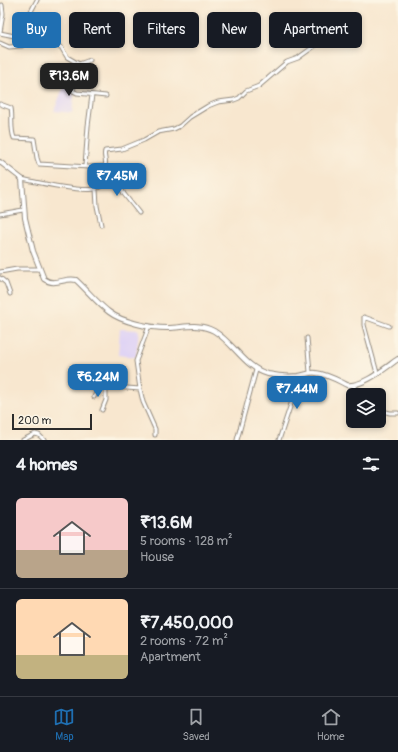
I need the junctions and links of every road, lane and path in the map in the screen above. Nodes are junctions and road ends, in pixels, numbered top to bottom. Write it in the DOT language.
graph roads {
  1 [pos="37,0"];
  2 [pos="2,5"];
  3 [pos="31,12"];
  4 [pos="0,33"];
  5 [pos="12,36"];
  6 [pos="0,43"];
  7 [pos="12,47"];
  8 [pos="61,47"];
  9 [pos="312,48"];
  10 [pos="90,60"];
  11 [pos="79,64"];
  12 [pos="92,95"];
  13 [pos="106,96"];
  14 [pos="0,104"];
  15 [pos="0,162"];
  16 [pos="4,165"];
  17 [pos="85,166"];
  18 [pos="98,167"];
  19 [pos="0,169"];
  20 [pos="22,179"];
  21 [pos="96,189"];
  22 [pos="23,210"];
  23 [pos="139,213"];
  24 [pos="0,214"];
  25 [pos="101,225"];
  26 [pos="40,269"];
  27 [pos="0,272"];
  28 [pos="0,278"];
  29 [pos="10,294"];
  30 [pos="149,326"];
  31 [pos="389,326"];
  32 [pos="307,338"];
  33 [pos="398,359"];
  34 [pos="256,370"];
  35 [pos="310,372"];
  36 [pos="377,373"];
  37 [pos="298,376"];
  38 [pos="96,380"];
  39 [pos="352,385"];
  40 [pos="100,386"];
  41 [pos="106,387"];
  42 [pos="355,388"];
  43 [pos="140,389"];
  44 [pos="94,397"];
  45 [pos="102,410"];
  46 [pos="386,412"];
  47 [pos="398,413"];
  48 [pos="155,435"];
  49 [pos="23,440"];
  50 [pos="44,440"];
  51 [pos="237,440"];
  52 [pos="279,440"];
  1 -- 3 [label="street"];
  2 -- 4 [label="street"];
  4 -- 5 [label="street"];
  6 -- 7 [label="street"];
  8 -- 11 [label="street"];
  9 -- 18 [label="street"];
  10 -- 11 [label="street"];
  11 -- 12 [label="street"];
  12 -- 13 [label="street"];
  12 -- 17 [label="street"];
  14 -- 17 [label="street"];
  15 -- 16 [label="main road"];
  16 -- 19 [label="street"];
  16 -- 20 [label="main road"];
  17 -- 18 [label="street"];
  18 -- 21 [label="street"];
  20 -- 21 [label="street"];
  20 -- 22 [label="main road"];
  21 -- 23 [label="street"];
  21 -- 25 [label="street"];
  22 -- 24 [label="street"];
  22 -- 26 [label="main road"];
  26 -- 27 [label="street"];
  26 -- 30 [label="main road"];
  28 -- 29 [label="street"];
  30 -- 34 [label="main road"];
  30 -- 43 [label="street"];
  31 -- 36 [label="street"];
  32 -- 35 [label="street"];
  33 -- 36 [label="main road"];
  34 -- 37 [label="main road"];
  34 -- 51 [label="street"];
  35 -- 37 [label="main road"];
  35 -- 39 [label="main road"];
  36 -- 39 [label="main road"];
  37 -- 52 [label="street"];
  38 -- 40 [label="street"];
  39 -- 42 [label="street"];
  40 -- 41 [label="street"];
  40 -- 44 [label="street"];
  41 -- 43 [label="street"];
  41 -- 45 [label="street"];
  43 -- 48 [label="street"];
  46 -- 47 [label="street"];
  49 -- 50 [label="street"];
}
